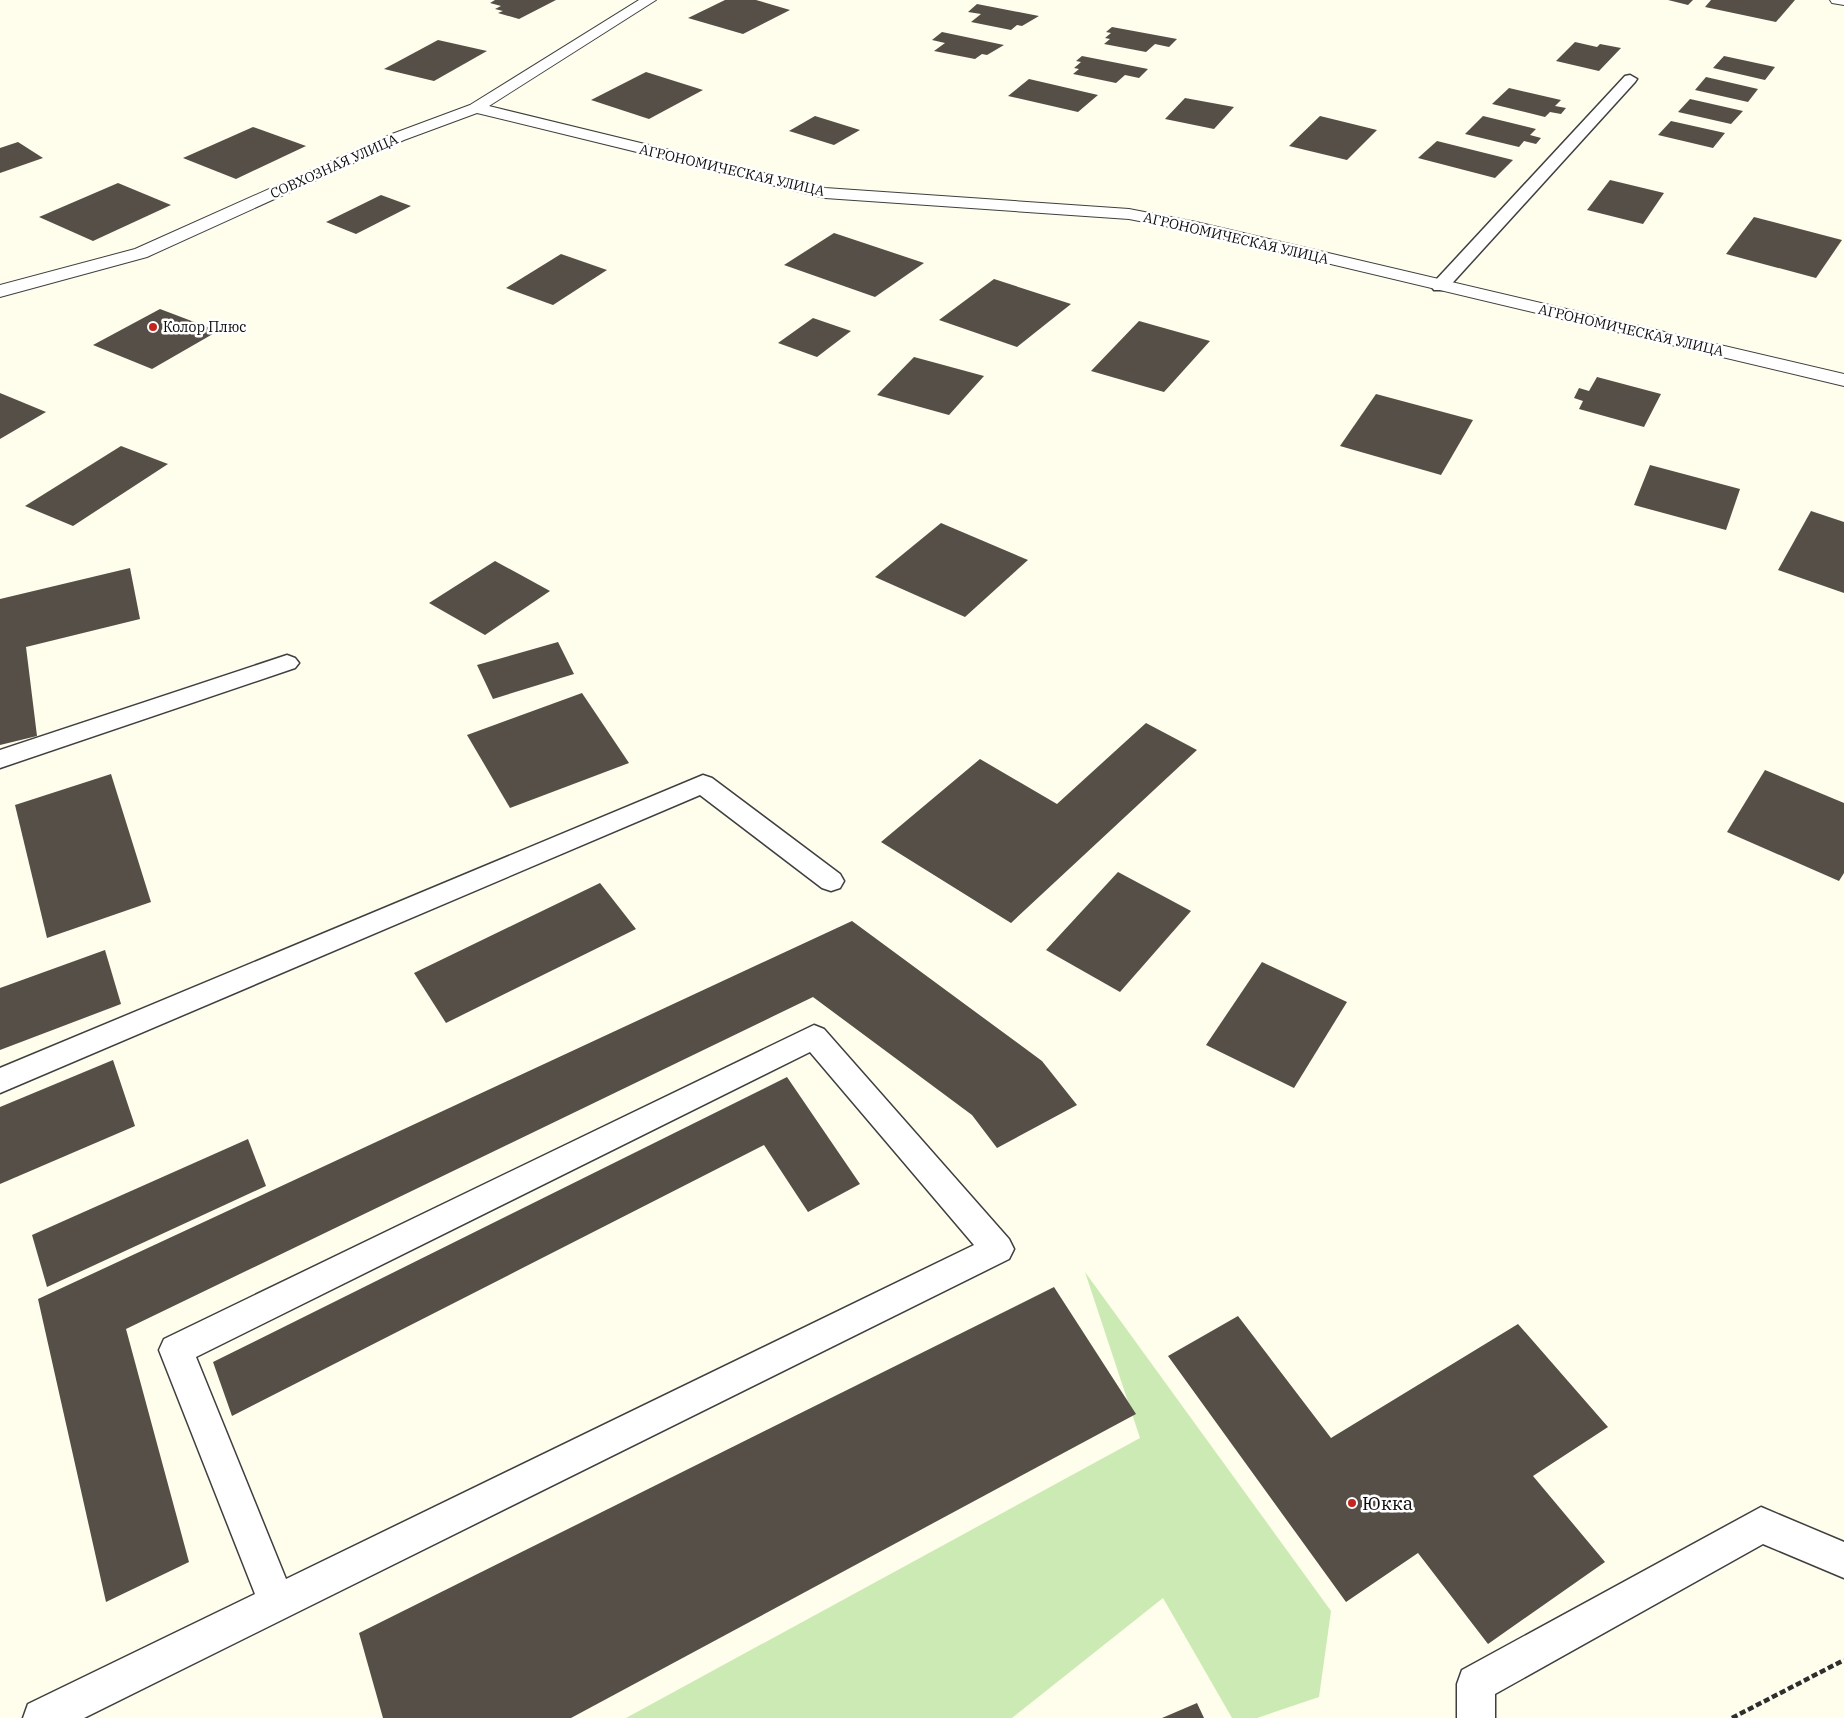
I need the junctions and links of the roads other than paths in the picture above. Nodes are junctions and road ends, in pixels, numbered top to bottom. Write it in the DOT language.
graph roads {
  1 [pos="649,0"];
  2 [pos="1837,0"];
  3 [pos="1844,2"];
  4 [pos="1630,79"];
  5 [pos="476,108"];
  6 [pos="1440,286"];
  7 [pos="0,291"];
  8 [pos="1844,380"];
  9 [pos="287,662"];
  10 [pos="0,759"];
  11 [pos="831,881"];
  12 [pos="0,1081"];
  13 [pos="1844,1560"];
  14 [pos="277,1604"];
  15 [pos="42,1718"];
  16 [pos="1476,1718"];
  1 -- 5 [label="street, СОВХОЗНАЯ УЛИЦА"];
  2 -- 3 [label="street"];
  4 -- 6 [label="lane"];
  5 -- 6 [label="street, АГРОНОМИЧЕСКАЯ УЛИЦА"];
  5 -- 7 [label="street, СОВХОЗНАЯ УЛИЦА"];
  6 -- 8 [label="street, АГРОНОМИЧЕСКАЯ УЛИЦА"];
  9 -- 10 [label="lane"];
  11 -- 12 [label="lane"];
  13 -- 16 [label="lane"];
  14 -- 14 [label="lane"];
  14 -- 15 [label="lane"];
}
